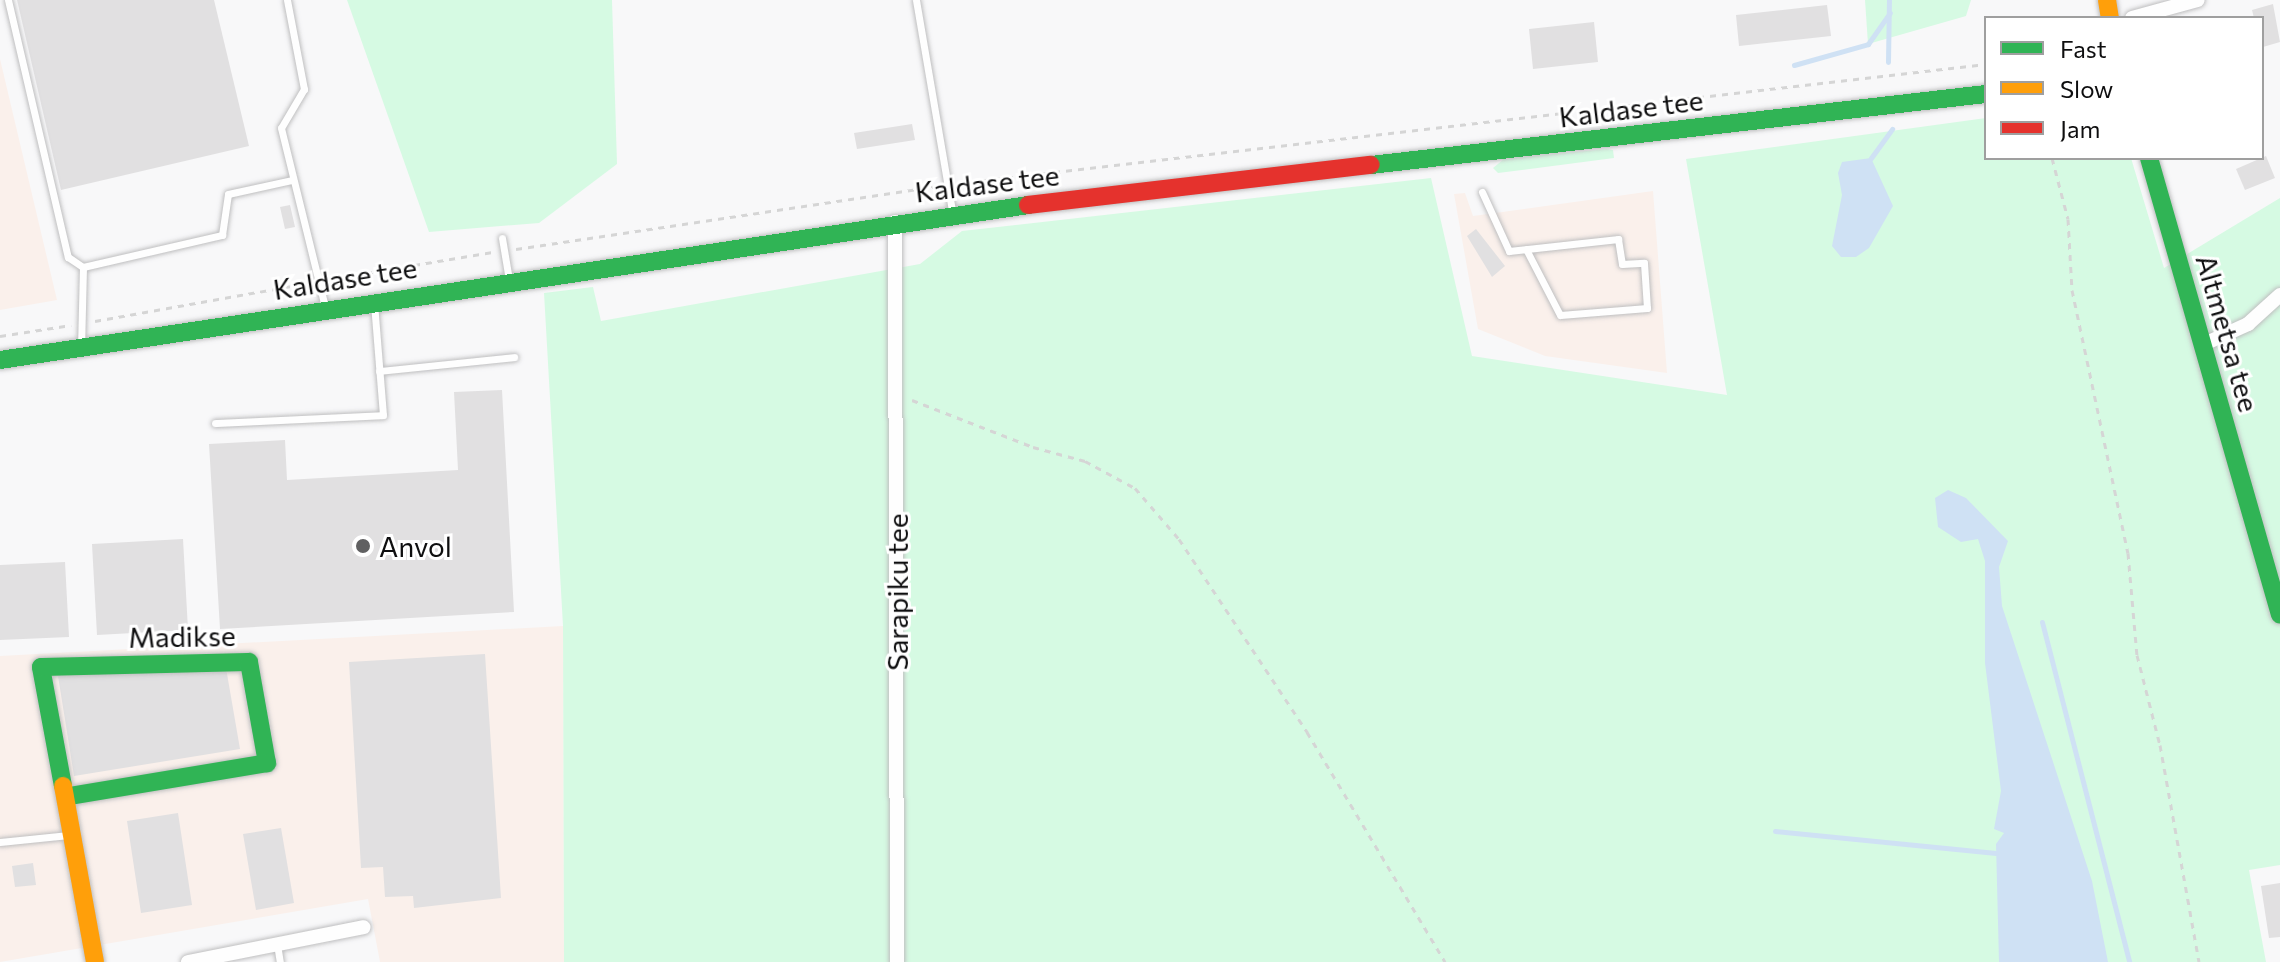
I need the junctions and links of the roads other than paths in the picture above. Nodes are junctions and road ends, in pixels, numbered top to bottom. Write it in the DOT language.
graph roads {
  1 [pos="8,0"];
  2 [pos="287,0"];
  3 [pos="916,0"];
  4 [pos="2198,0"];
  5 [pos="2139,16"];
  6 [pos="1984,94"];
  7 [pos="2150,160"];
  8 [pos="292,180"];
  9 [pos="1482,192"];
  10 [pos="953,214"];
  11 [pos="895,222"];
  12 [pos="502,238"];
  13 [pos="1526,249"];
  14 [pos="83,267"];
  15 [pos="509,280"];
  16 [pos="2280,295"];
  17 [pos="373,302"];
  18 [pos="326,310"];
  19 [pos="2202,345"];
  20 [pos="81,347"];
  21 [pos="514,357"];
  22 [pos="0,360"];
  23 [pos="379,371"];
  24 [pos="215,423"];
  25 [pos="2280,615"];
  26 [pos="69,796"];
  27 [pos="75,834"];
  28 [pos="0,842"];
  29 [pos="364,927"];
  30 [pos="277,944"];
  31 [pos="95,962"];
  32 [pos="188,962"];
  33 [pos="280,962"];
  34 [pos="897,962"];
  1 -- 14 [label="lane"];
  2 -- 8 [label="lane"];
  3 -- 10 [label="lane"];
  4 -- 5 [label="street"];
  6 -- 10 [label="street, Kaldase tee"];
  7 -- 19 [label="street, Altmetsa tee"];
  8 -- 14 [label="lane"];
  8 -- 18 [label="lane"];
  9 -- 13 [label="lane"];
  10 -- 11 [label="street, Kaldase tee"];
  11 -- 15 [label="street, Kaldase tee"];
  11 -- 34 [label="street, Sarapiku tee"];
  12 -- 15 [label="lane"];
  13 -- 13 [label="lane"];
  14 -- 20 [label="lane"];
  15 -- 17 [label="street, Kaldase tee"];
  16 -- 19 [label="street"];
  17 -- 18 [label="street, Kaldase tee"];
  17 -- 23 [label="lane"];
  18 -- 20 [label="street, Kaldase tee"];
  19 -- 25 [label="street, Altmetsa tee"];
  20 -- 22 [label="street, Kaldase tee"];
  21 -- 23 [label="lane"];
  23 -- 24 [label="lane"];
  26 -- 26 [label="street, Madikse"];
  26 -- 27 [label="street, Madikse"];
  27 -- 28 [label="lane"];
  27 -- 31 [label="street, Madikse"];
  29 -- 30 [label="street"];
  30 -- 32 [label="street"];
  30 -- 33 [label="lane"];
}
